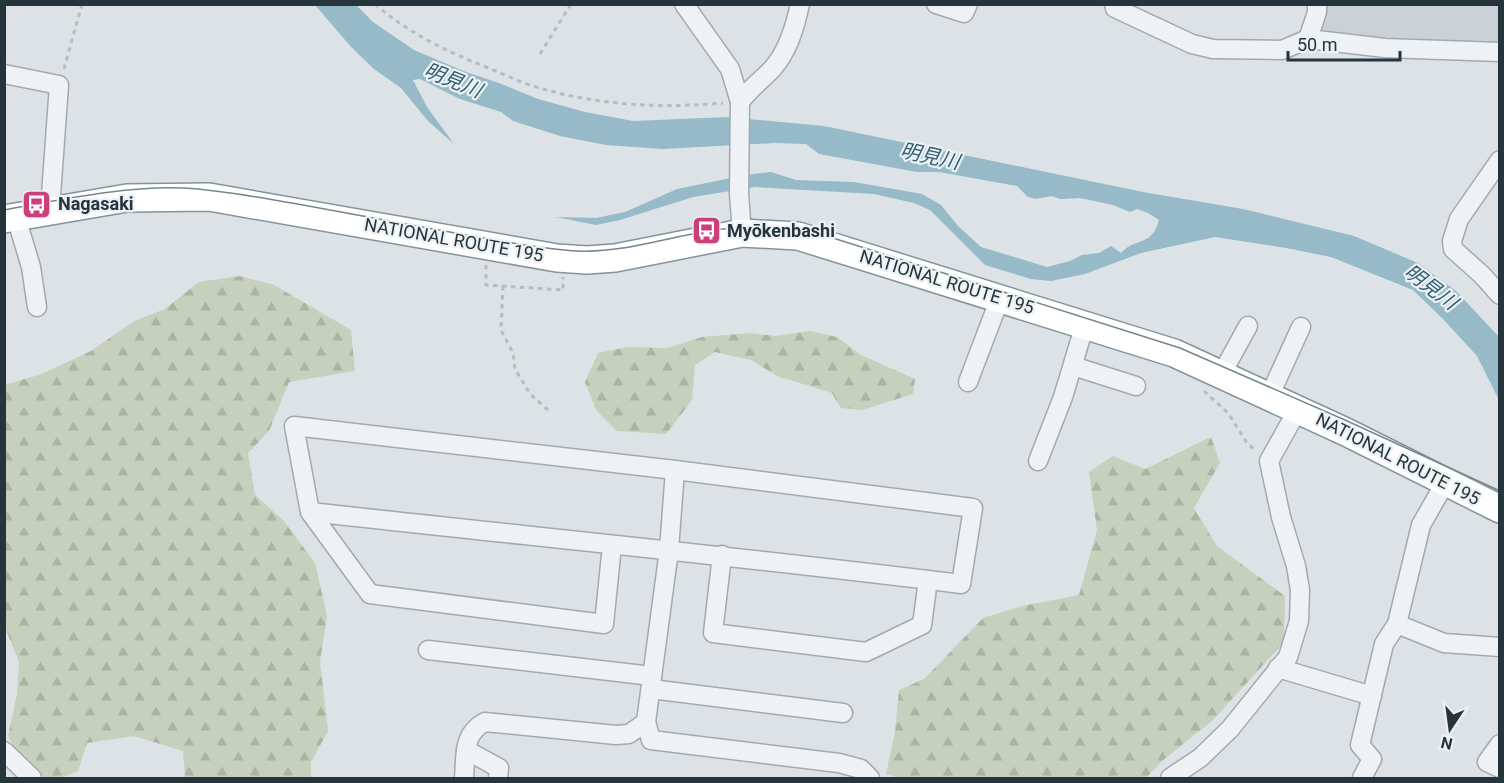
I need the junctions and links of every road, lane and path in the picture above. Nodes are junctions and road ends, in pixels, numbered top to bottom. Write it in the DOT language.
graph roads {
  1 [pos="82,4"];
  2 [pos="571,4"];
  3 [pos="684,4"];
  4 [pos="800,4"];
  5 [pos="936,4"];
  6 [pos="968,4"];
  7 [pos="1114,4"];
  8 [pos="1317,4"];
  9 [pos="376,5"];
  10 [pos="1308,39"];
  11 [pos="1500,52"];
  12 [pos="540,54"];
  13 [pos="4,74"];
  14 [pos="59,85"];
  15 [pos="740,107"];
  16 [pos="1500,160"];
  17 [pos="51,211"];
  18 [pos="10,218"];
  19 [pos="742,233"];
  20 [pos="486,245"];
  21 [pos="564,258"];
  22 [pos="503,286"];
  23 [pos="1500,295"];
  24 [pos="1000,298"];
  25 [pos="37,307"];
  26 [pos="1085,324"];
  27 [pos="1248,326"];
  28 [pos="1300,327"];
  29 [pos="1073,366"];
  30 [pos="968,382"];
  31 [pos="1212,382"];
  32 [pos="1136,386"];
  33 [pos="1269,396"];
  34 [pos="1298,409"];
  35 [pos="549,411"];
  36 [pos="1038,461"];
  37 [pos="1269,461"];
  38 [pos="675,470"];
  39 [pos="1445,483"];
  40 [pos="1500,509"];
  41 [pos="310,512"];
  42 [pos="612,545"];
  43 [pos="669,550"];
  44 [pos="722,555"];
  45 [pos="928,580"];
  46 [pos="1397,624"];
  47 [pos="1500,647"];
  48 [pos="428,650"];
  49 [pos="1278,668"];
  50 [pos="651,683"];
  51 [pos="1372,696"];
  52 [pos="843,713"];
  53 [pos="646,722"];
  54 [pos="1500,744"];
  55 [pos="466,750"];
  56 [pos="4,751"];
  57 [pos="1500,768"];
  58 [pos="32,778"];
  59 [pos="464,778"];
  60 [pos="498,778"];
  61 [pos="870,778"];
  62 [pos="1170,778"];
  63 [pos="1362,778"];
  1 -- 14 [label="path"];
  2 -- 12 [label="path"];
  3 -- 15 [label="street"];
  4 -- 15 [label="street"];
  5 -- 6 [label="street"];
  7 -- 10 [label="street"];
  8 -- 10 [label="street"];
  9 -- 15 [label="path"];
  10 -- 11 [label="street"];
  13 -- 14 [label="street"];
  14 -- 17 [label="street"];
  15 -- 19 [label="street"];
  16 -- 23 [label="street"];
  17 -- 18 [label="highway, NATIONAL ROUTE 195"];
  17 -- 20 [label="highway, NATIONAL ROUTE 195"];
  18 -- 25 [label="street"];
  19 -- 21 [label="highway, NATIONAL ROUTE 195"];
  19 -- 24 [label="highway, NATIONAL ROUTE 195"];
  20 -- 21 [label="highway, NATIONAL ROUTE 195"];
  20 -- 22 [label="path"];
  21 -- 22 [label="path"];
  22 -- 35 [label="path"];
  24 -- 26 [label="highway, NATIONAL ROUTE 195"];
  24 -- 30 [label="street"];
  26 -- 29 [label="street"];
  26 -- 31 [label="highway, NATIONAL ROUTE 195"];
  27 -- 31 [label="street"];
  28 -- 33 [label="street"];
  29 -- 32 [label="street"];
  29 -- 36 [label="street"];
  31 -- 33 [label="highway, NATIONAL ROUTE 195"];
  31 -- 37 [label="path"];
  33 -- 34 [label="highway, NATIONAL ROUTE 195"];
  34 -- 37 [label="street"];
  34 -- 39 [label="highway, NATIONAL ROUTE 195"];
  37 -- 49 [label="street"];
  38 -- 41 [label="street"];
  38 -- 43 [label="street"];
  38 -- 45 [label="street"];
  39 -- 40 [label="highway, NATIONAL ROUTE 195"];
  39 -- 46 [label="street"];
  41 -- 42 [label="street"];
  41 -- 42 [label="street"];
  42 -- 43 [label="street"];
  43 -- 44 [label="street"];
  43 -- 50 [label="street"];
  44 -- 45 [label="street"];
  44 -- 45 [label="street"];
  46 -- 47 [label="street"];
  46 -- 51 [label="street"];
  48 -- 50 [label="street"];
  49 -- 51 [label="street"];
  49 -- 62 [label="street"];
  50 -- 52 [label="street"];
  50 -- 53 [label="street"];
  51 -- 63 [label="street"];
  53 -- 55 [label="street"];
  53 -- 61 [label="street"];
  54 -- 57 [label="street"];
  55 -- 59 [label="street"];
  55 -- 60 [label="street"];
  56 -- 58 [label="street"];
}
